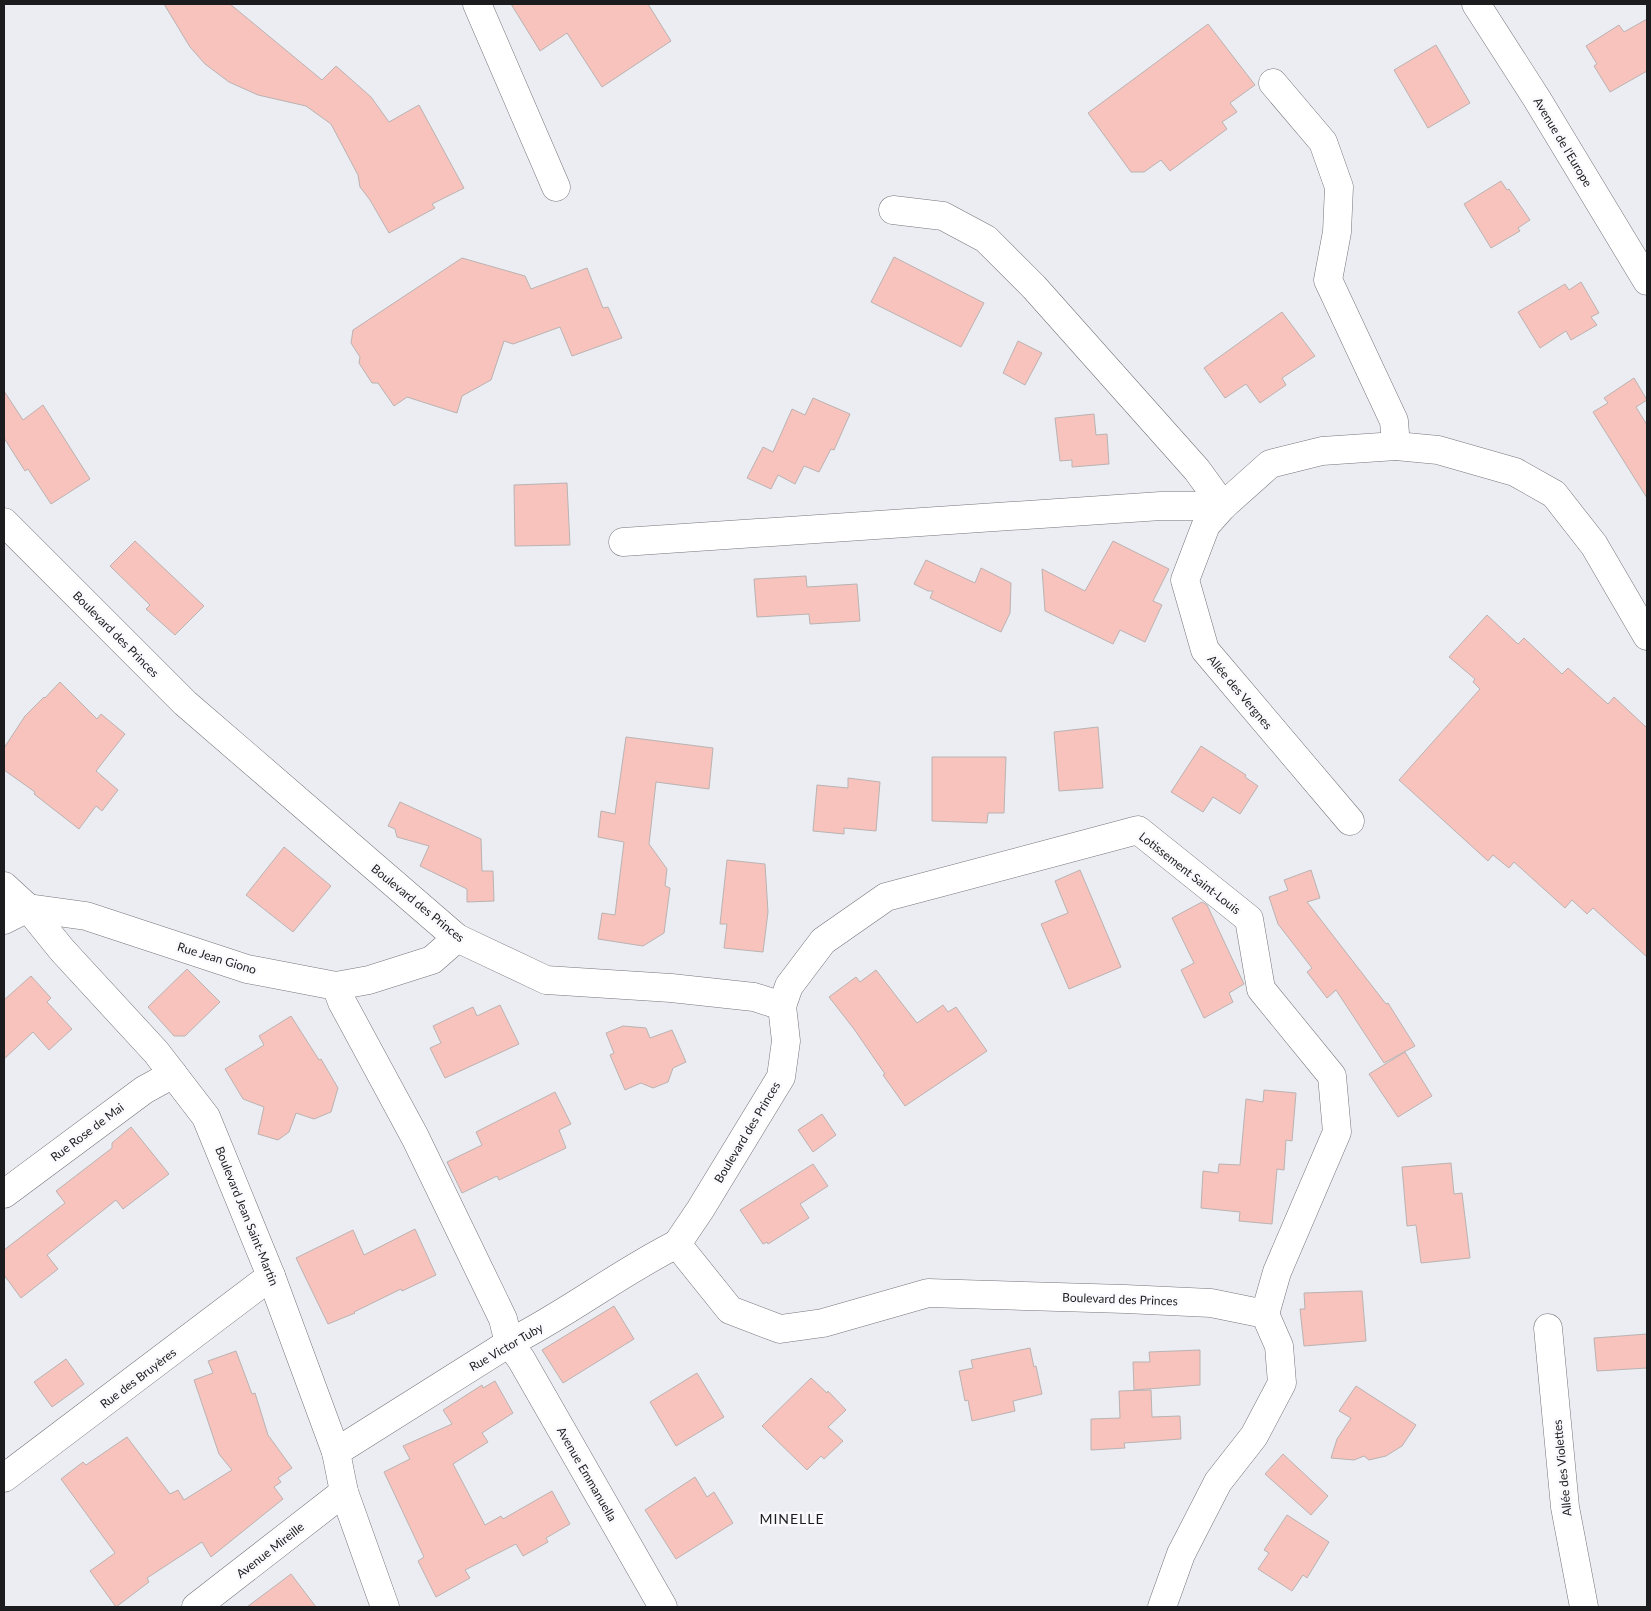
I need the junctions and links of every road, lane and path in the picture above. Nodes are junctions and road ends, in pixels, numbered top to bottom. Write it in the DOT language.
graph roads {
  1 [pos="477,4"];
  2 [pos="1476,4"];
  3 [pos="1272,83"];
  4 [pos="556,188"];
  5 [pos="893,210"];
  6 [pos="1647,281"];
  7 [pos="1396,446"];
  8 [pos="1223,506"];
  9 [pos="4,522"];
  10 [pos="623,542"];
  11 [pos="1647,636"];
  12 [pos="1350,821"];
  13 [pos="4,886"];
  14 [pos="16,914"];
  15 [pos="457,938"];
  16 [pos="336,986"];
  17 [pos="782,1006"];
  18 [pos="173,1074"];
  19 [pos="4,1194"];
  20 [pos="677,1244"];
  21 [pos="271,1276"];
  22 [pos="1265,1314"];
  23 [pos="1548,1328"];
  24 [pos="509,1342"];
  25 [pos="336,1452"];
  26 [pos="4,1478"];
  27 [pos="344,1492"];
  28 [pos="196,1607"];
  29 [pos="385,1607"];
  30 [pos="662,1607"];
  31 [pos="1162,1607"];
  32 [pos="1584,1607"];
  1 -- 4 [label="street"];
  2 -- 6 [label="street, Avenue de l'Europe"];
  3 -- 7 [label="street"];
  5 -- 8 [label="street"];
  7 -- 8 [label="street, Allée des Vergnes"];
  7 -- 11 [label="street, Allée des Vergnes"];
  8 -- 10 [label="street"];
  8 -- 12 [label="street, Allée des Vergnes"];
  9 -- 15 [label="street, Boulevard des Princes"];
  13 -- 14 [label="street, Boulevard Jean Saint-Martin"];
  14 -- 16 [label="street, Rue Jean Giono"];
  14 -- 18 [label="street, Boulevard Jean Saint-Martin"];
  15 -- 16 [label="street, Rue Jean Giono"];
  15 -- 17 [label="street, Boulevard des Princes"];
  16 -- 24 [label="street, Avenue Emmanuella"];
  17 -- 20 [label="street, Boulevard des Princes"];
  17 -- 22 [label="street, Lotissement Saint-Louis"];
  18 -- 19 [label="street, Rue Rose de Mai"];
  18 -- 21 [label="street, Boulevard Jean Saint-Martin"];
  20 -- 22 [label="street, Boulevard des Princes"];
  20 -- 24 [label="street, Rue Victor Tuby"];
  21 -- 25 [label="street, Boulevard Jean Saint-Martin"];
  21 -- 26 [label="street, Rue des Bruyères"];
  22 -- 31 [label="street"];
  23 -- 32 [label="street, Allée des Violettes"];
  24 -- 25 [label="street, Rue Victor Tuby"];
  24 -- 30 [label="street, Avenue Emmanuella"];
  25 -- 27 [label="street, Boulevard Jean Saint-Martin"];
  27 -- 28 [label="street, Avenue Mireille"];
  27 -- 29 [label="street, Boulevard Jean Saint-Martin"];
}
